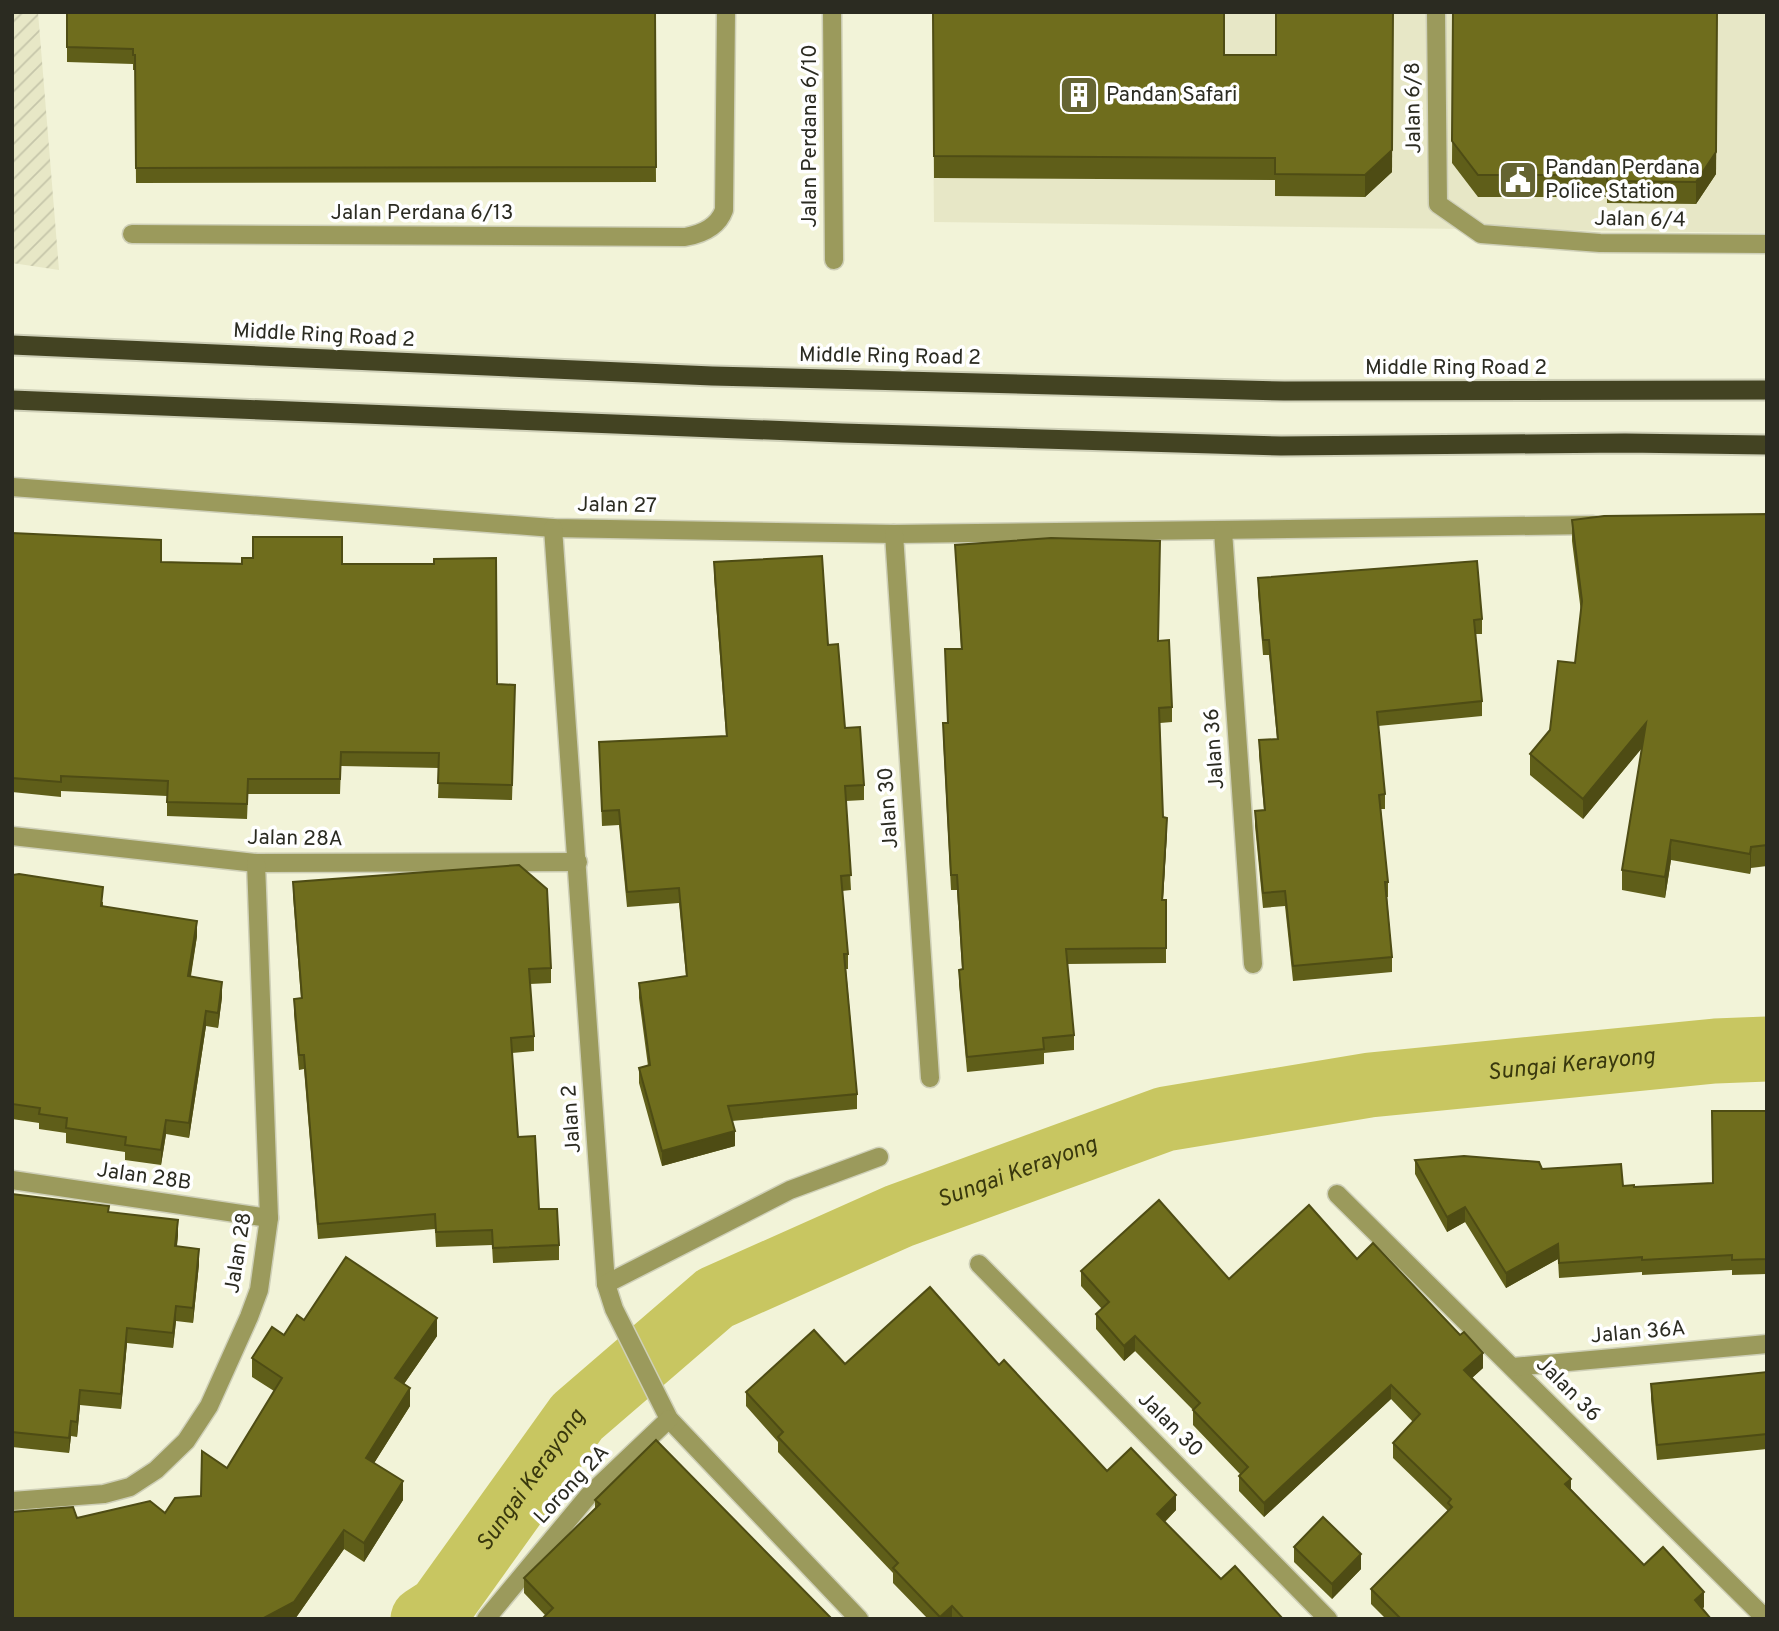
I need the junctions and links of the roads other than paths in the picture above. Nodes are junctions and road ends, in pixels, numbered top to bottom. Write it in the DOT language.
graph roads {
  1 [pos="726,12"];
  2 [pos="832,12"];
  3 [pos="1436,12"];
  4 [pos="1438,204"];
  5 [pos="132,234"];
  6 [pos="1767,244"];
  7 [pos="834,260"];
  8 [pos="18,343"];
  9 [pos="1767,390"];
  10 [pos="12,400"];
  11 [pos="1767,445"];
  12 [pos="12,487"];
  13 [pos="1607,525"];
  14 [pos="553,528"];
  15 [pos="1223,531"];
  16 [pos="894,534"];
  17 [pos="12,836"];
  18 [pos="578,862"];
  19 [pos="256,863"];
  20 [pos="1253,964"];
  21 [pos="930,1078"];
  22 [pos="879,1157"];
  23 [pos="12,1181"];
  24 [pos="1337,1194"];
  25 [pos="269,1218"];
  26 [pos="979,1264"];
  27 [pos="606,1284"];
  28 [pos="1767,1344"];
  29 [pos="1513,1367"];
  30 [pos="669,1419"];
  31 [pos="12,1501"];
  32 [pos="486,1619"];
  33 [pos="859,1619"];
  34 [pos="1328,1619"];
  35 [pos="1766,1619"];
  1 -- 5 [label="street, Jalan Perdana 6/13"];
  2 -- 7 [label="street, Jalan Perdana 6/10"];
  3 -- 4 [label="street, Jalan 6/8"];
  4 -- 6 [label="street, Jalan 6/4"];
  8 -- 9 [label="highway, Middle Ring Road 2"];
  10 -- 11 [label="highway"];
  12 -- 14 [label="street, Jalan 27"];
  13 -- 15 [label="street, Jalan 27"];
  14 -- 16 [label="street, Jalan 27"];
  14 -- 18 [label="street, Jalan 2"];
  15 -- 16 [label="street, Jalan 27"];
  15 -- 20 [label="street, Jalan 36"];
  16 -- 21 [label="street, Jalan 30"];
  17 -- 19 [label="street, Jalan 28A"];
  18 -- 19 [label="street, Jalan 28A"];
  18 -- 27 [label="street, Jalan 2"];
  19 -- 25 [label="street, Jalan 28"];
  22 -- 27 [label="street"];
  23 -- 25 [label="street, Jalan 28B"];
  24 -- 29 [label="street, Jalan 36"];
  25 -- 31 [label="street, Jalan 28"];
  26 -- 34 [label="street, Jalan 30"];
  27 -- 30 [label="street, Jalan 2"];
  28 -- 29 [label="street, Jalan 36A"];
  29 -- 35 [label="street, Jalan 36"];
  30 -- 32 [label="street, Lorong 2A"];
  30 -- 33 [label="street, Jalan 2"];
}
